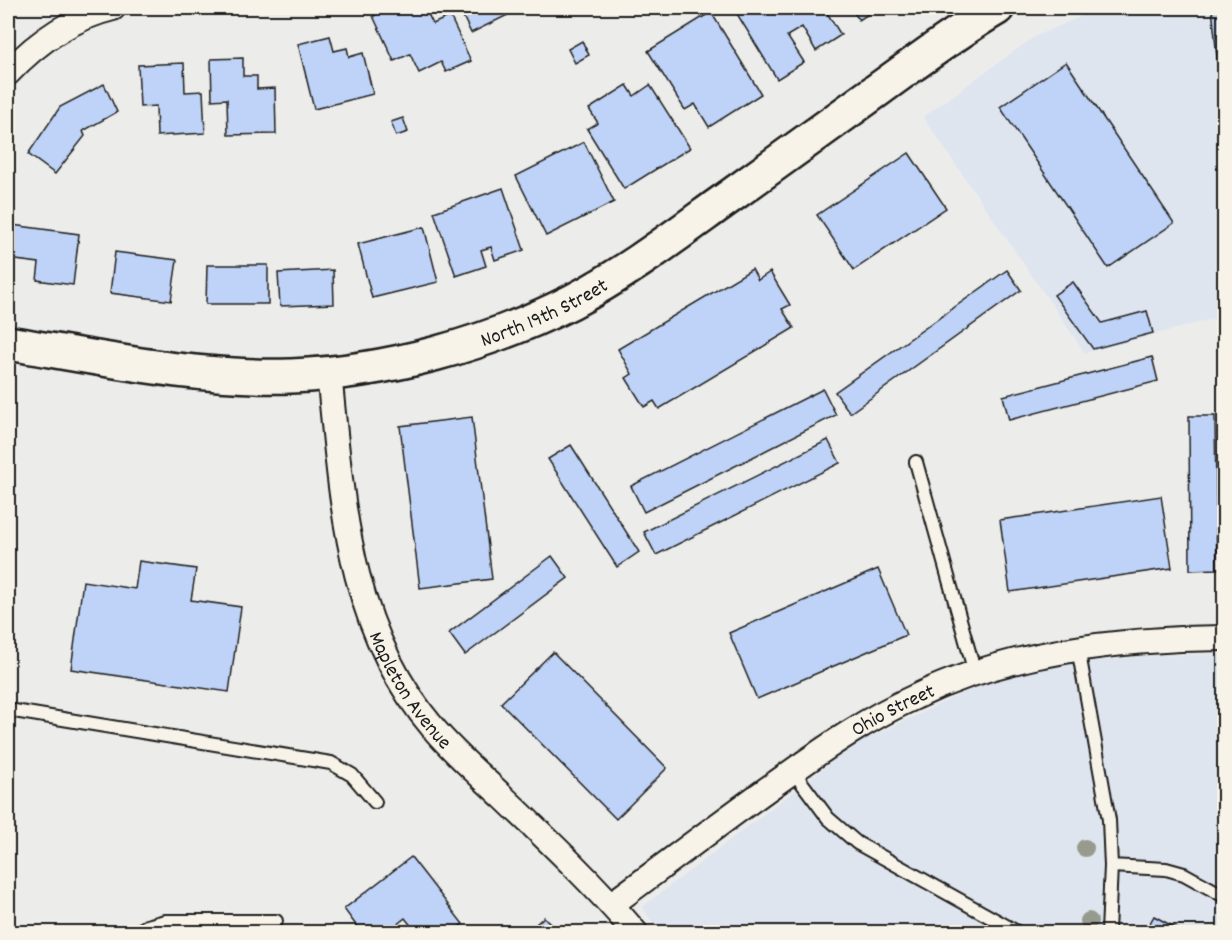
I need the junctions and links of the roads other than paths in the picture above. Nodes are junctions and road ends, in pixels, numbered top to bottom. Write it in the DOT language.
graph roads {
  1 [pos="113,8"];
  2 [pos="997,8"];
  3 [pos="8,73"];
  4 [pos="8,343"];
  5 [pos="329,374"];
  6 [pos="916,462"];
  7 [pos="1224,638"];
  8 [pos="1078,648"];
  9 [pos="975,673"];
  10 [pos="8,710"];
  11 [pos="794,771"];
  12 [pos="375,802"];
  13 [pos="1112,866"];
  14 [pos="1224,896"];
  15 [pos="612,904"];
  16 [pos="276,921"];
  17 [pos="137,933"];
  18 [pos="635,933"];
  19 [pos="1017,933"];
  20 [pos="1108,933"];
  1 -- 3 [label="street"];
  2 -- 5 [label="street, North 19th Street"];
  4 -- 5 [label="street, North 19th Street"];
  5 -- 15 [label="street, Mapleton Avenue"];
  6 -- 9 [label="lane"];
  7 -- 8 [label="street, Ohio Street"];
  8 -- 9 [label="street, Ohio Street"];
  8 -- 13 [label="lane"];
  9 -- 11 [label="street, Ohio Street"];
  10 -- 12 [label="lane"];
  11 -- 15 [label="street, Ohio Street"];
  11 -- 19 [label="lane"];
  13 -- 14 [label="lane"];
  13 -- 20 [label="lane"];
  15 -- 18 [label="street, Mapleton Avenue"];
  16 -- 17 [label="lane"];
}
